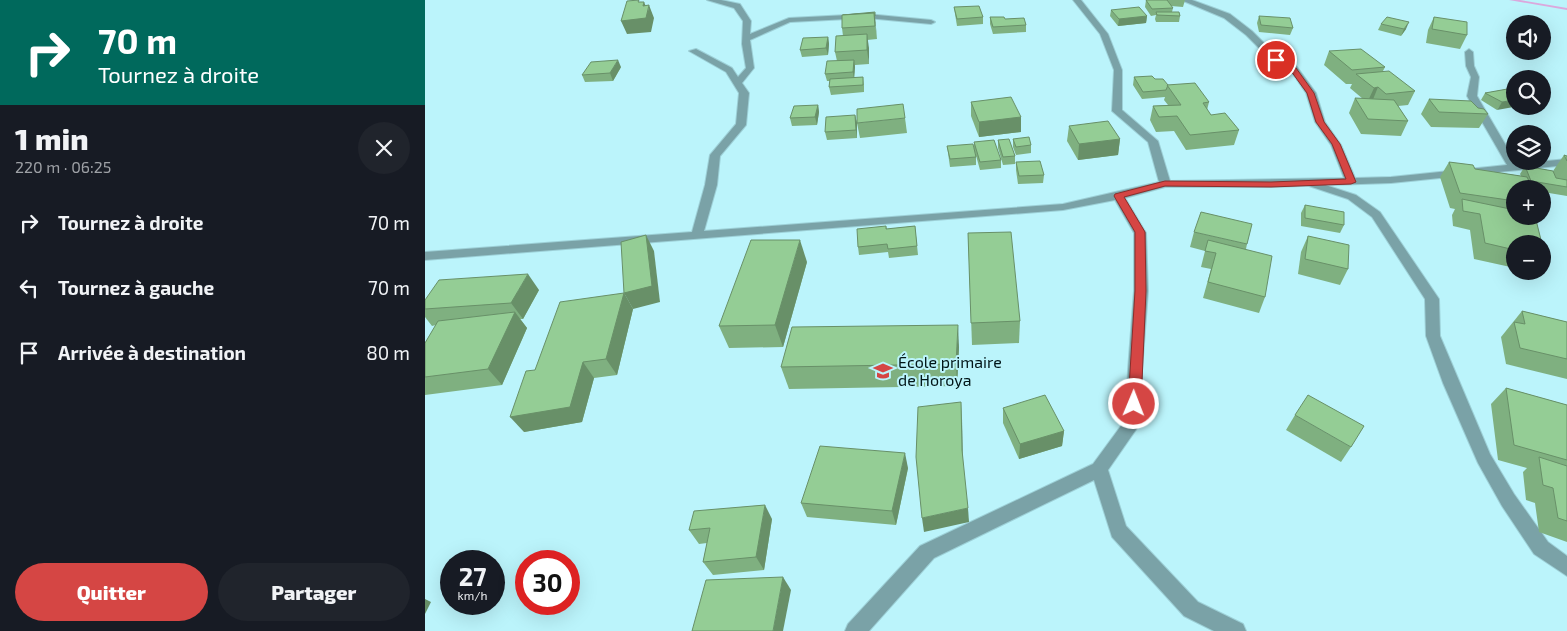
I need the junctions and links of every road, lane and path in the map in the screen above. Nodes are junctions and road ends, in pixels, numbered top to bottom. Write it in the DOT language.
graph roads {
  1 [pos="711,0"];
  2 [pos="1077,0"];
  3 [pos="1185,0"];
  4 [pos="931,22"];
  5 [pos="746,39"];
  6 [pos="693,50"];
  7 [pos="1469,52"];
  8 [pos="738,83"];
  9 [pos="1506,154"];
  10 [pos="1567,162"];
  11 [pos="1551,164"];
  12 [pos="1506,168"];
  13 [pos="1351,182"];
  14 [pos="1309,183"];
  15 [pos="1165,184"];
  16 [pos="1118,196"];
  17 [pos="697,236"];
  18 [pos="425,256"];
  19 [pos="1099,469"];
  20 [pos="1567,567"];
  21 [pos="855,631"];
  22 [pos="1236,631"];
  1 -- 5 [label="street"];
  2 -- 15 [label="street"];
  3 -- 13 [label="street"];
  4 -- 5 [label="street"];
  5 -- 8 [label="street"];
  6 -- 8 [label="street"];
  7 -- 9 [label="street"];
  8 -- 17 [label="street"];
  10 -- 11 [label="street"];
  12 -- 13 [label="street"];
  13 -- 14 [label="street"];
  14 -- 15 [label="street"];
  14 -- 20 [label="street"];
  15 -- 16 [label="street"];
  16 -- 17 [label="street"];
  16 -- 19 [label="street"];
  17 -- 18 [label="street"];
  19 -- 21 [label="street"];
  19 -- 22 [label="street"];
}
